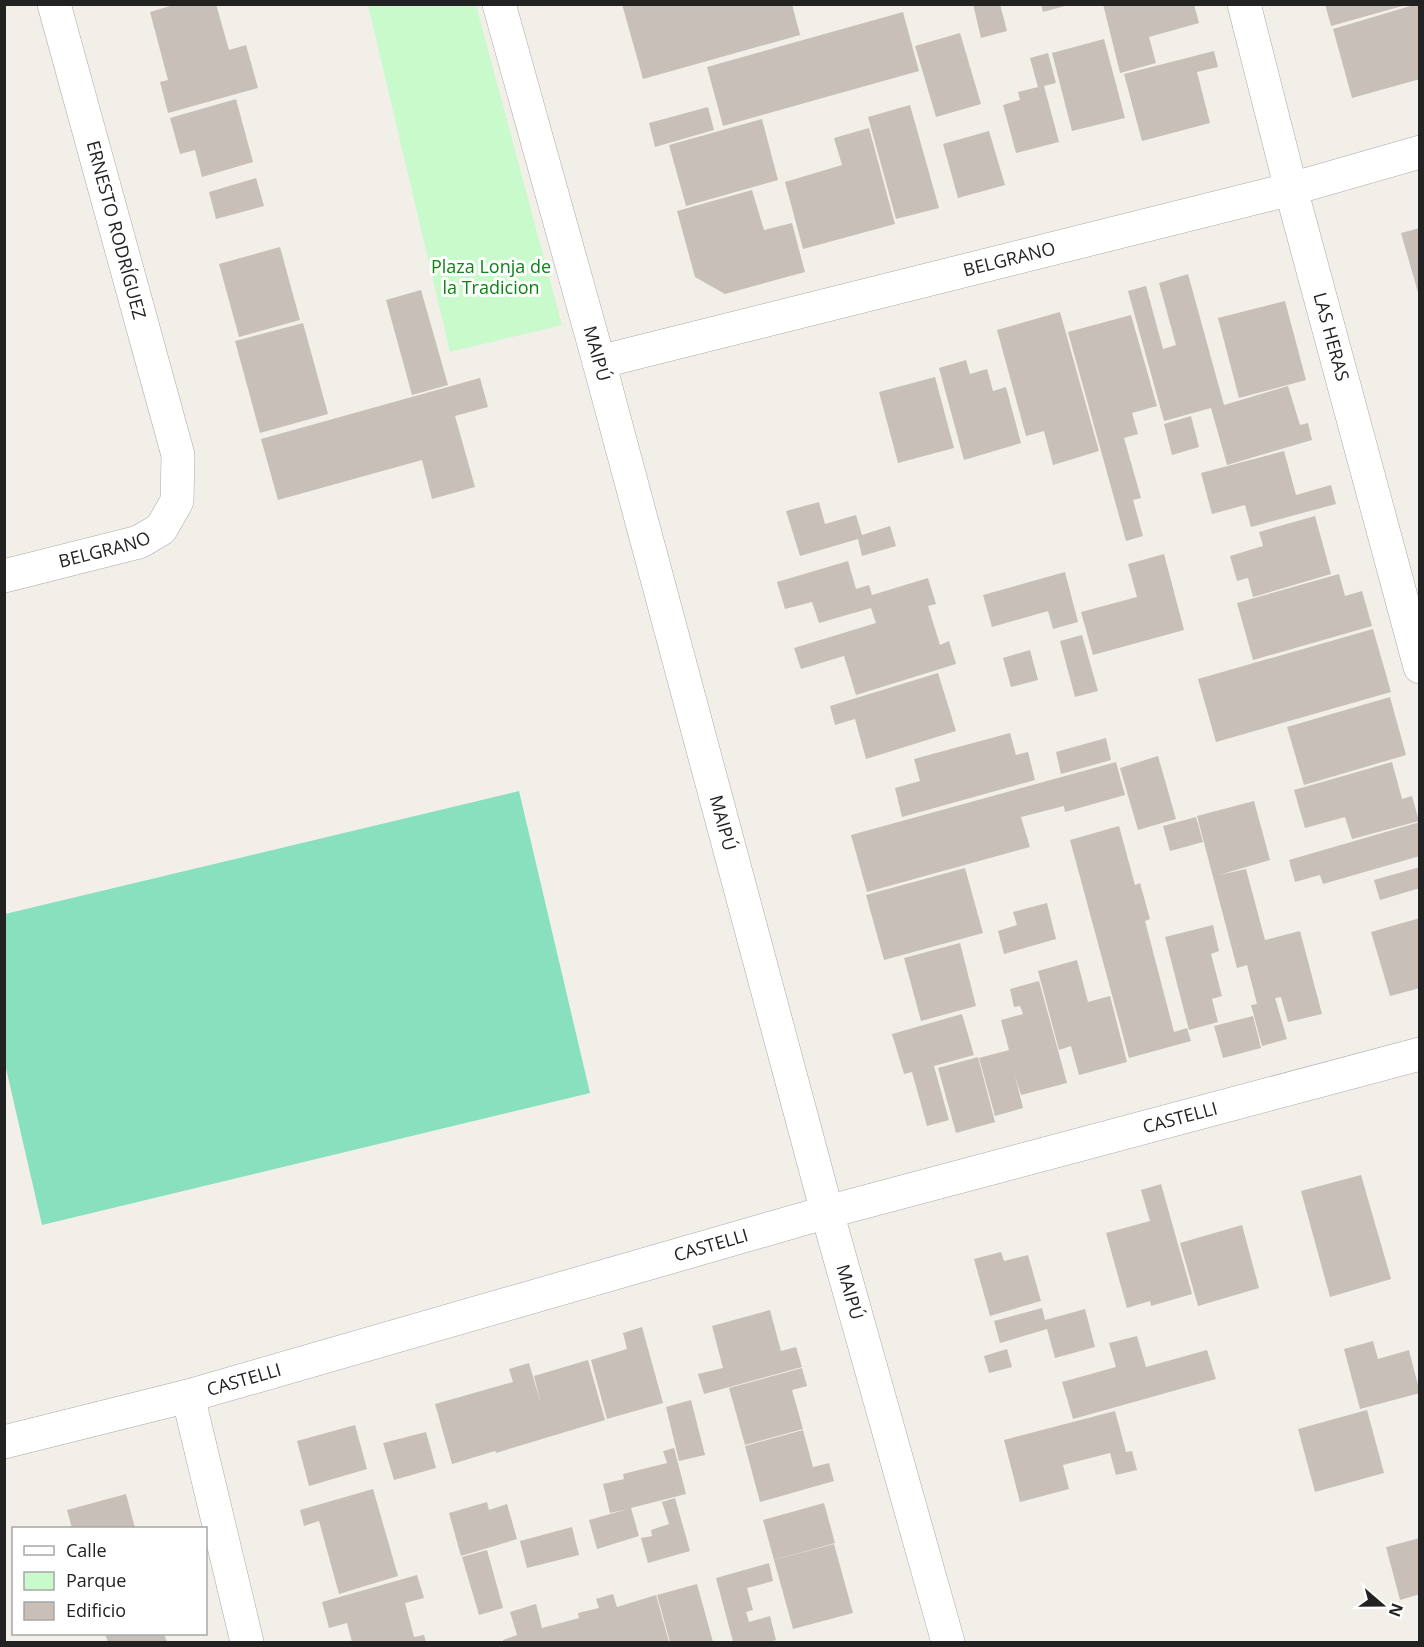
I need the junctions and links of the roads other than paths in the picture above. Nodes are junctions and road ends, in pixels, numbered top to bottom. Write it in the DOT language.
graph roads {
  1 [pos="54,4"];
  2 [pos="499,4"];
  3 [pos="1244,4"];
  4 [pos="1419,152"];
  5 [pos="1291,189"];
  6 [pos="599,362"];
  7 [pos="178,455"];
  8 [pos="4,576"];
  9 [pos="1419,668"];
  10 [pos="1419,1054"];
  11 [pos="827,1212"];
  12 [pos="188,1396"];
  13 [pos="4,1442"];
  14 [pos="247,1642"];
  15 [pos="948,1642"];
  1 -- 7 [label="street, ERNESTO RODRÍGUEZ"];
  2 -- 6 [label="street, MAIPÚ"];
  3 -- 5 [label="street, LAS HERAS"];
  4 -- 5 [label="street, BELGRANO"];
  5 -- 6 [label="street, BELGRANO"];
  5 -- 9 [label="street, LAS HERAS"];
  6 -- 11 [label="street, MAIPÚ"];
  7 -- 8 [label="street, BELGRANO"];
  10 -- 11 [label="street, CASTELLI"];
  11 -- 12 [label="street, CASTELLI"];
  11 -- 15 [label="street, MAIPÚ"];
  12 -- 13 [label="street, CASTELLI"];
  12 -- 14 [label="street"];
}
